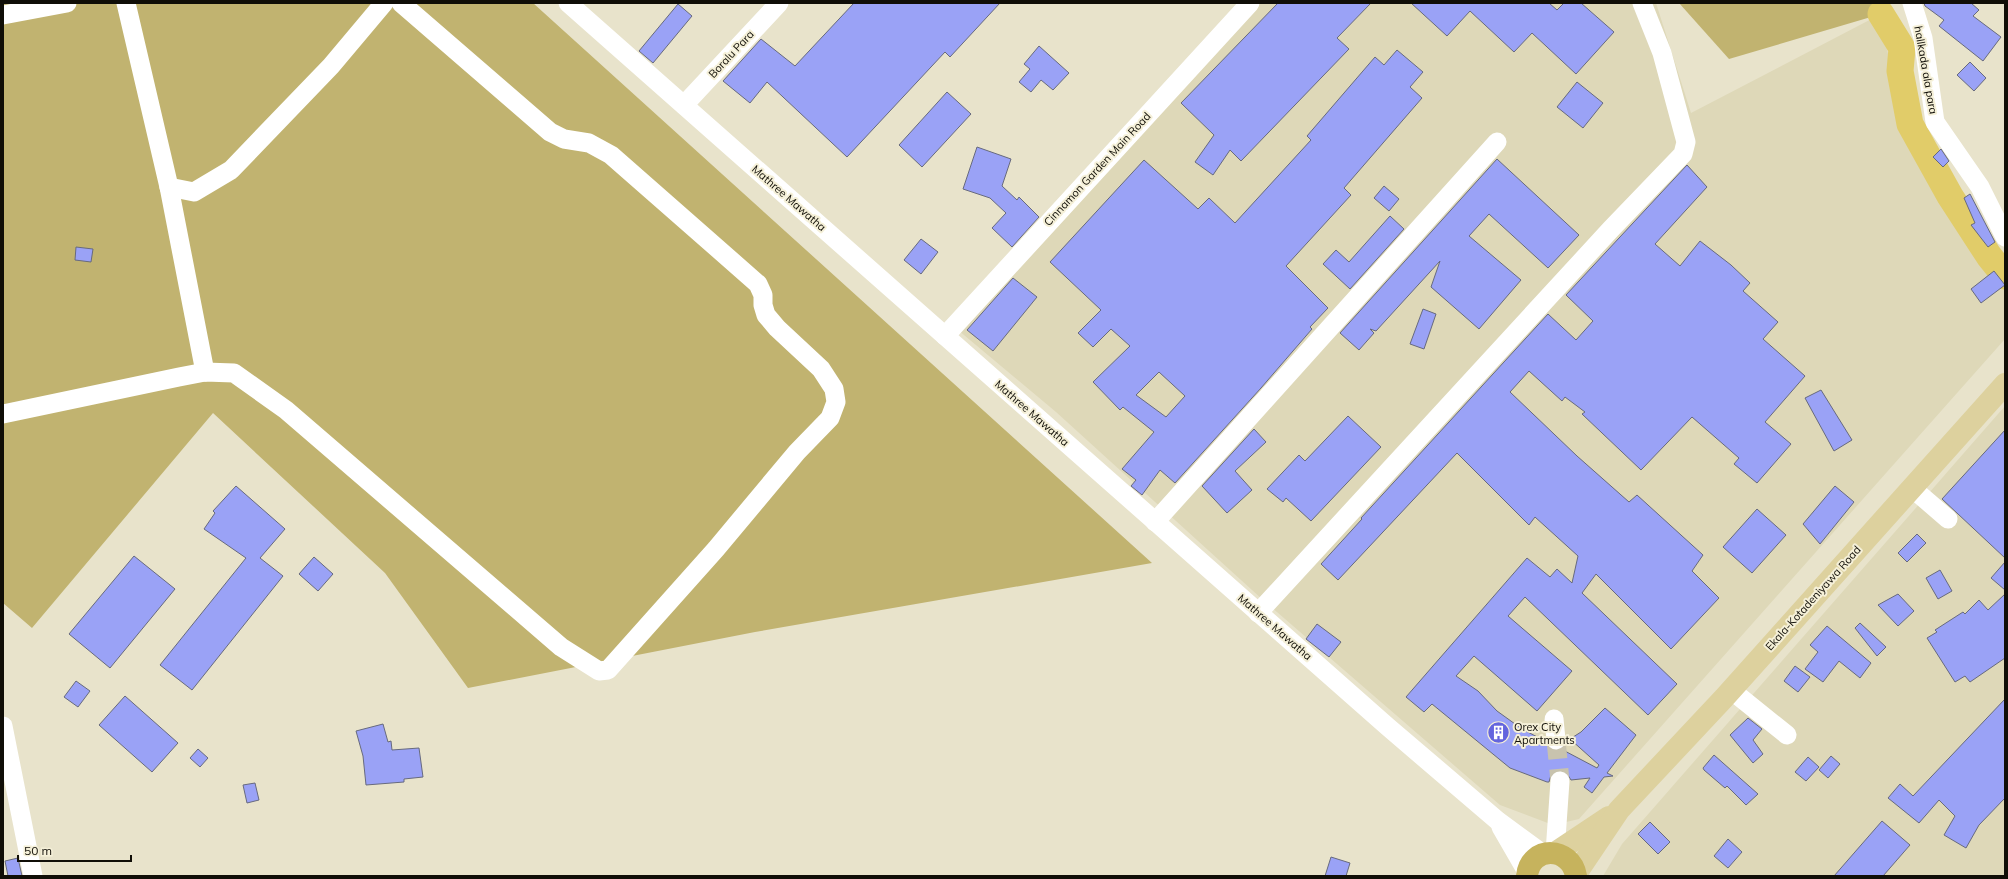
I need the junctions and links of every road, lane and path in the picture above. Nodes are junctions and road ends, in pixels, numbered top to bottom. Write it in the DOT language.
graph roads {
  1 [pos="67,3"];
  2 [pos="126,3"];
  3 [pos="384,3"];
  4 [pos="401,3"];
  5 [pos="568,3"];
  6 [pos="779,3"];
  7 [pos="1250,3"];
  8 [pos="1642,3"];
  9 [pos="1912,3"];
  10 [pos="3,15"];
  11 [pos="684,105"];
  12 [pos="1497,142"];
  13 [pos="169,187"];
  14 [pos="2005,237"];
  15 [pos="945,336"];
  16 [pos="205,372"];
  17 [pos="2005,384"];
  18 [pos="3,414"];
  19 [pos="1912,488"];
  20 [pos="1948,519"];
  21 [pos="1155,522"];
  22 [pos="1258,612"];
  23 [pos="1731,690"];
  24 [pos="1554,719"];
  25 [pos="3,726"];
  26 [pos="1787,734"];
  27 [pos="1556,740"];
  28 [pos="1560,781"];
  29 [pos="1619,810"];
  30 [pos="1498,821"];
  31 [pos="1549,853"];
  32 [pos="1527,874"];
  33 [pos="1576,875"];
  34 [pos="33,876"];
  1 -- 10 [label="street"];
  2 -- 13 [label="street"];
  3 -- 13 [label="street"];
  4 -- 16 [label="street"];
  5 -- 11 [label="street, Mathree Mawatha"];
  6 -- 11 [label="street, Boralu Para"];
  7 -- 15 [label="street, Cinnamon Garden Main Road"];
  8 -- 22 [label="street"];
  9 -- 14 [label="street, hallkada ala para"];
  11 -- 15 [label="street, Mathree Mawatha"];
  12 -- 21 [label="street"];
  13 -- 16 [label="street"];
  15 -- 21 [label="street, Mathree Mawatha"];
  16 -- 18 [label="street"];
  17 -- 19 [label="main road, Ekala-Kotadeniyawa Road"];
  19 -- 20 [label="street"];
  19 -- 23 [label="main road, Ekala-Kotadeniyawa Road"];
  21 -- 22 [label="street, Mathree Mawatha"];
  22 -- 30 [label="street, Mathree Mawatha"];
  23 -- 26 [label="street"];
  23 -- 29 [label="main road, Ekala-Kotadeniyawa Road"];
  24 -- 27 [label="street"];
  25 -- 34 [label="street"];
  28 -- 31 [label="street"];
  29 -- 31 [label="main road, Ekala-Kotadeniyawa Road"];
  29 -- 33 [label="main road, Ekala-Kotadeniyawa Road"];
  30 -- 31 [label="street, Mathree Mawatha"];
  30 -- 32 [label="street"];
  31 -- 32 [label="highway"];
  31 -- 33 [label="highway"];
}
